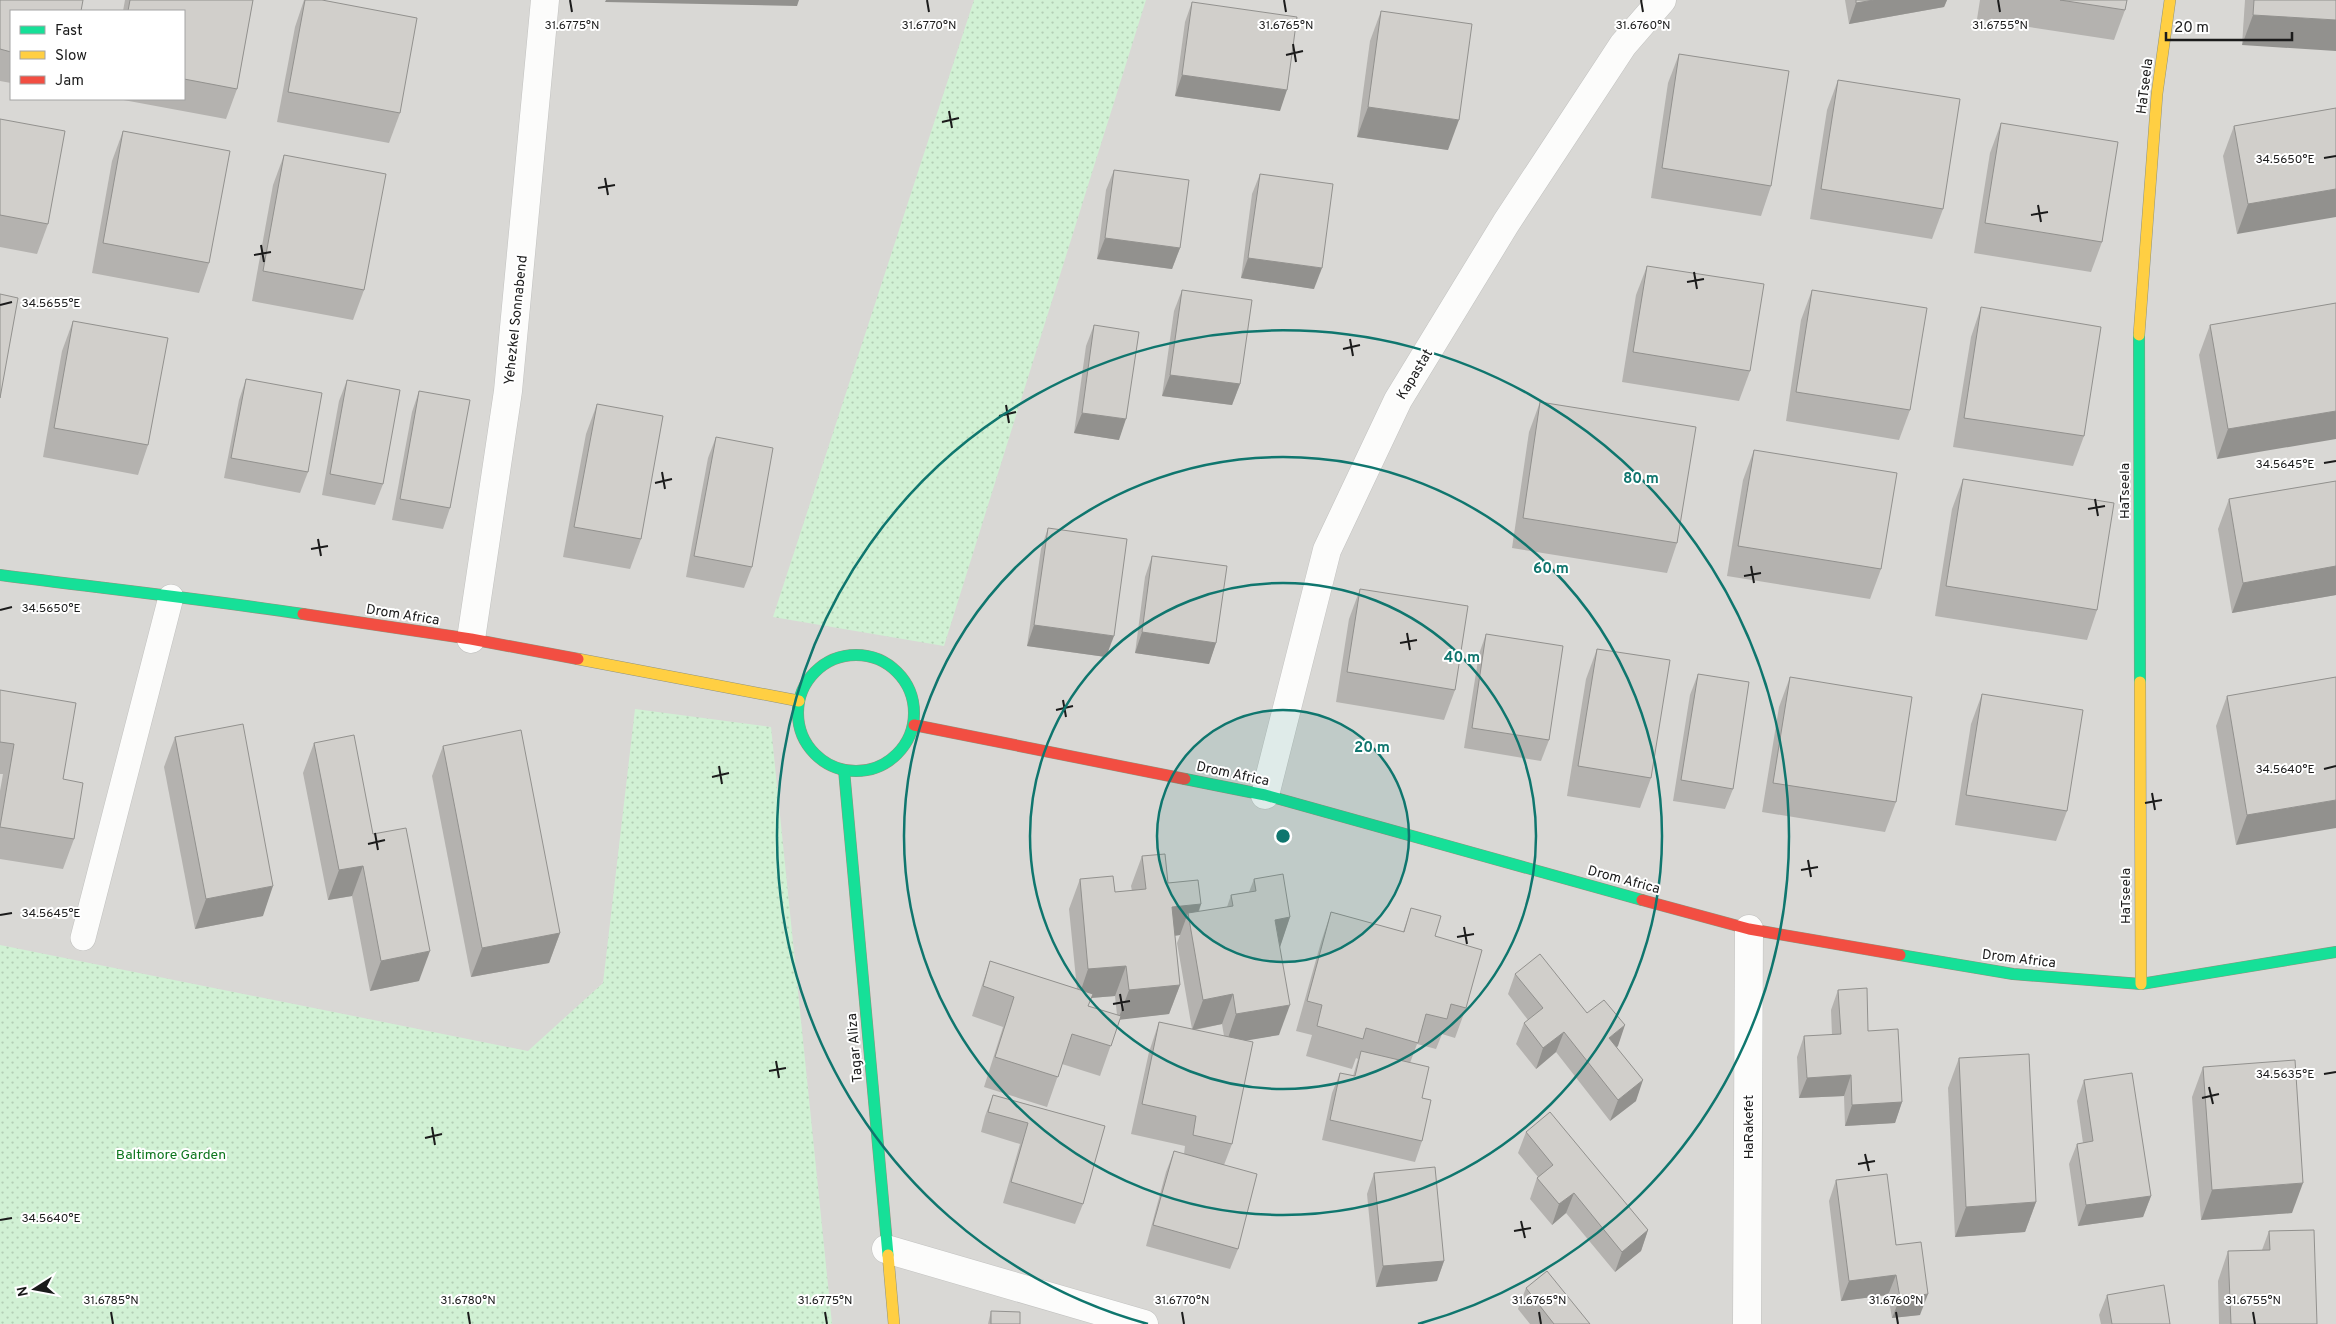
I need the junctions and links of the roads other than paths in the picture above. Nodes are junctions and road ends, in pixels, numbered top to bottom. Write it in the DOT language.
graph roads {
  1 [pos="545,0"];
  2 [pos="1662,0"];
  3 [pos="2170,0"];
  4 [pos="0,575"];
  5 [pos="171,597"];
  6 [pos="471,639"];
  7 [pos="799,701"];
  8 [pos="914,725"];
  9 [pos="844,770"];
  10 [pos="1265,795"];
  11 [pos="1749,929"];
  12 [pos="83,938"];
  13 [pos="2336,952"];
  14 [pos="2141,984"];
  15 [pos="886,1249"];
  16 [pos="894,1324"];
  17 [pos="1144,1324"];
  18 [pos="1746,1324"];
  1 -- 6 [label="street, Yehezkel Sonnabend"];
  2 -- 10 [label="street, Kapastat"];
  3 -- 14 [label="street, HaTseela"];
  4 -- 5 [label="street, Drom Africa"];
  5 -- 6 [label="street, Drom Africa"];
  5 -- 12 [label="lane"];
  6 -- 7 [label="street, Drom Africa"];
  7 -- 8 [label="street"];
  7 -- 9 [label="street"];
  8 -- 9 [label="street"];
  8 -- 10 [label="street, Drom Africa"];
  9 -- 15 [label="street, Tagar Aliza"];
  10 -- 11 [label="street, Drom Africa"];
  11 -- 14 [label="street, Drom Africa"];
  11 -- 18 [label="street, HaRakefet"];
  13 -- 14 [label="street, Drom Africa"];
  15 -- 16 [label="street, Tagar Aliza"];
  15 -- 17 [label="street"];
}
